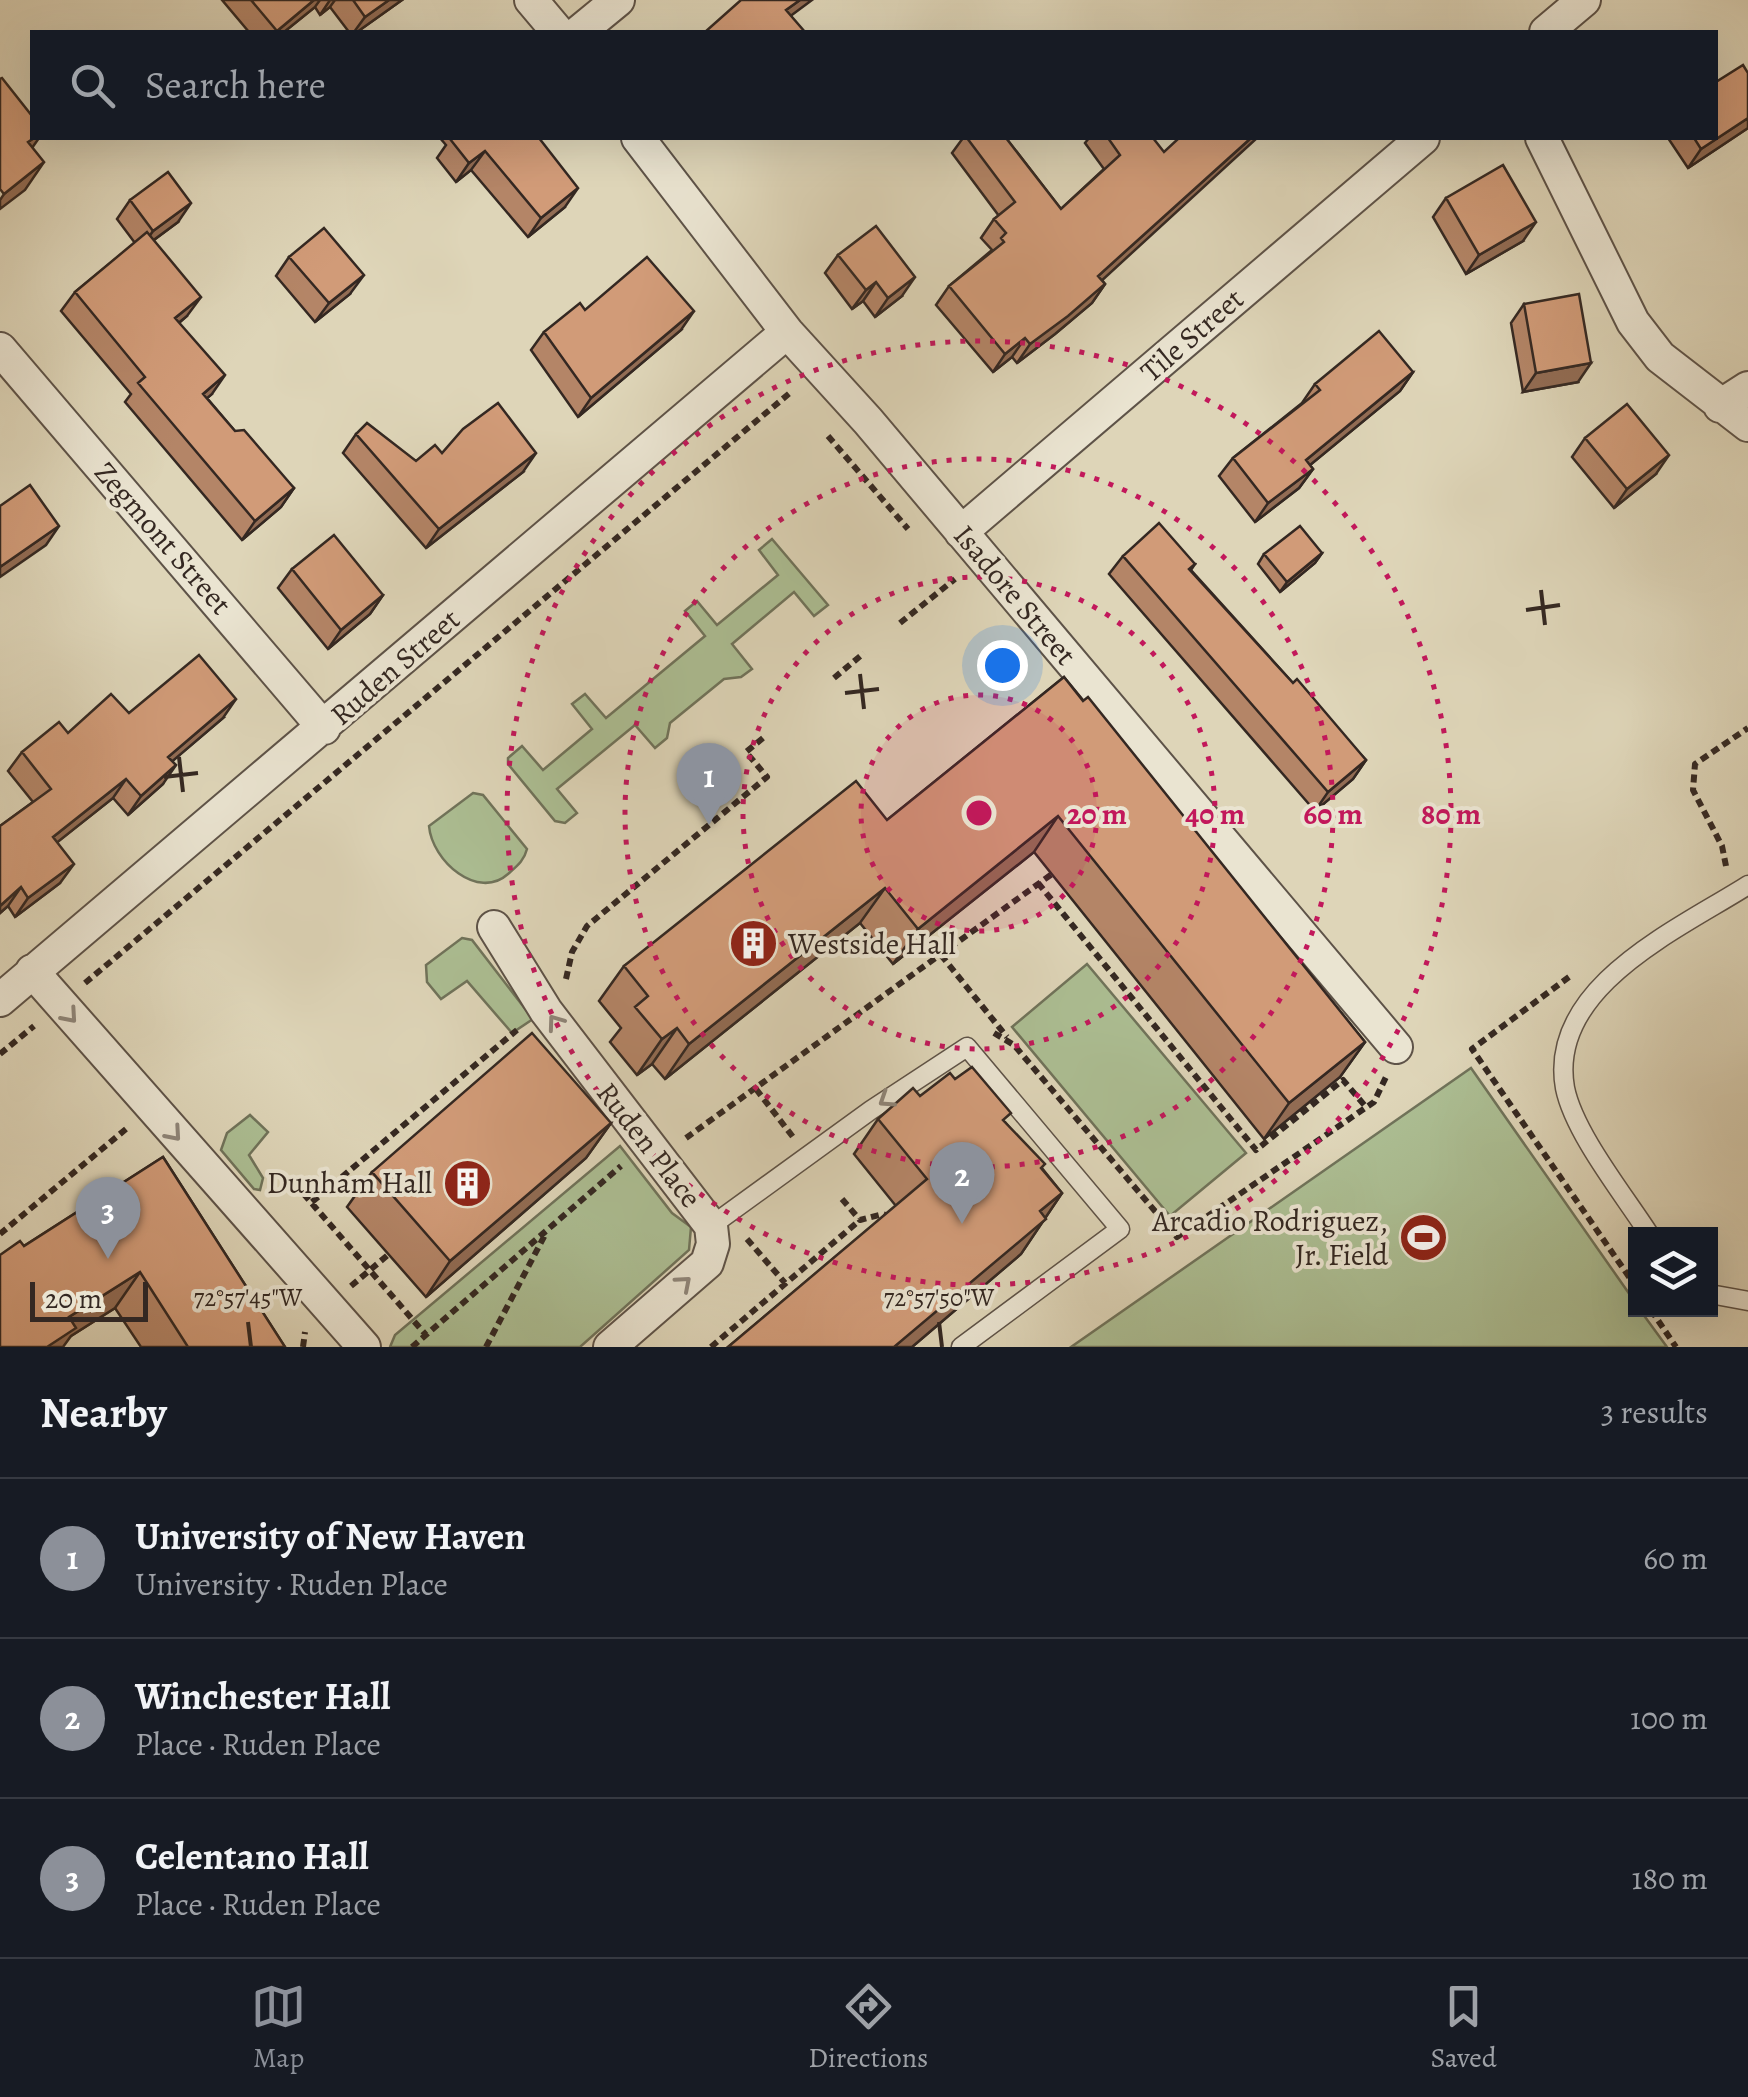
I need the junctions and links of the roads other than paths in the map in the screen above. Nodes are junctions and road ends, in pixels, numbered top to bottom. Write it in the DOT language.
graph roads {
  1 [pos="531,0"];
  2 [pos="618,0"];
  3 [pos="1584,0"];
  4 [pos="556,30"];
  5 [pos="581,30"];
  6 [pos="1548,30"];
  7 [pos="640,140"];
  8 [pos="1421,140"];
  9 [pos="1543,140"];
  10 [pos="787,332"];
  11 [pos="0,349"];
  12 [pos="1748,388"];
  13 [pos="1720,406"];
  14 [pos="1748,426"];
  15 [pos="962,532"];
  16 [pos="324,728"];
  17 [pos="1748,885"];
  18 [pos="494,927"];
  19 [pos="32,972"];
  20 [pos="0,1000"];
  21 [pos="1396,1047"];
  22 [pos="1645,1227"];
  23 [pos="727,1230"];
  24 [pos="1718,1296"];
  25 [pos="1748,1302"];
  26 [pos="364,1347"];
  27 [pos="610,1347"];
  28 [pos="960,1347"];
  1 -- 4 [label="street"];
  2 -- 5 [label="street"];
  3 -- 6 [label="street"];
  7 -- 10 [label="street, Isadore Street"];
  8 -- 15 [label="street, Tile Street"];
  9 -- 13 [label="street"];
  10 -- 15 [label="street, Isadore Street"];
  10 -- 16 [label="street, Ruden Street"];
  11 -- 16 [label="street, Zegmont Street"];
  12 -- 13 [label="street"];
  13 -- 14 [label="street"];
  15 -- 21 [label="street, Isadore Street"];
  16 -- 19 [label="street, Ruden Street"];
  17 -- 22 [label="lane"];
  23 -- 18 [label="street, Ruden Place, one-way"];
  19 -- 20 [label="street, Ruden Street"];
  19 -- 26 [label="street, one-way"];
  27 -- 23 [label="street, Ruden Place, one-way"];
  28 -- 23 [label="lane, one-way"];
  24 -- 25 [label="lane"];
}
